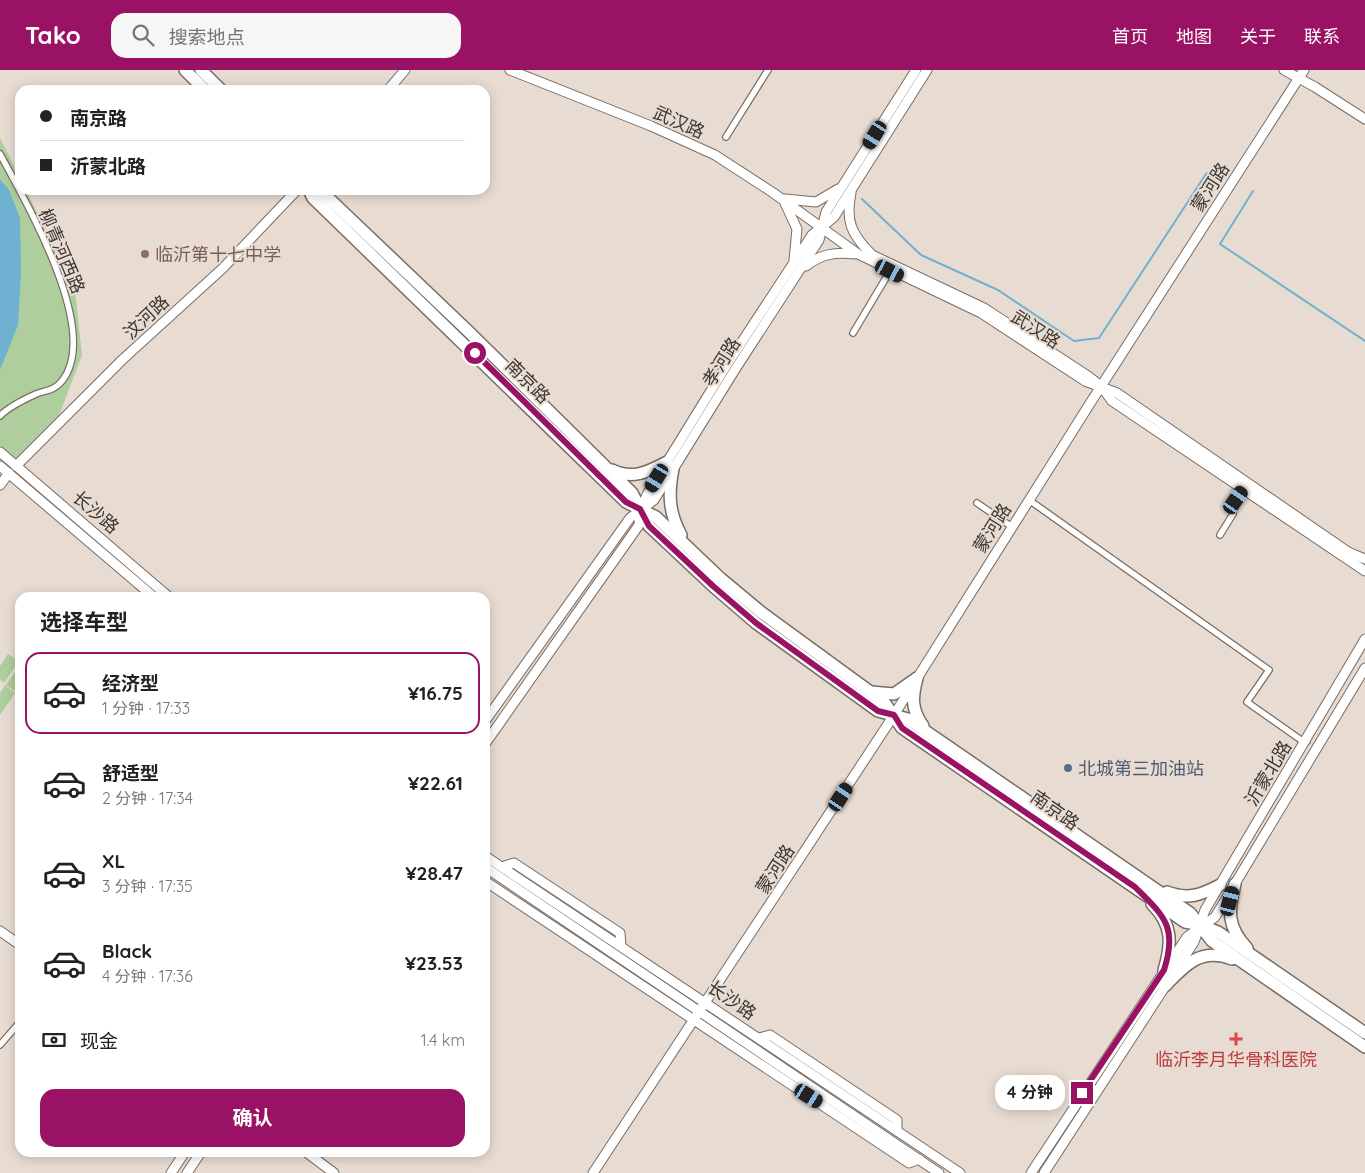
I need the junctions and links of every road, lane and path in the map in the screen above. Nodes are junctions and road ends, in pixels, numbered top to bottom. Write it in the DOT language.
graph roads {
  1 [pos="185,70"];
  2 [pos="201,70"];
  3 [pos="405,70"];
  4 [pos="510,70"];
  5 [pos="768,70"];
  6 [pos="916,70"];
  7 [pos="927,70"];
  8 [pos="1284,70"];
  9 [pos="1290,70"];
  10 [pos="1301,74"];
  11 [pos="200,85"];
  12 [pos="216,85"];
  13 [pos="392,85"];
  14 [pos="1365,119"];
  15 [pos="1365,124"];
  16 [pos="726,137"];
  17 [pos="0,154"];
  18 [pos="15,183"];
  19 [pos="848,186"];
  20 [pos="21,195"];
  21 [pos="292,195"];
  22 [pos="312,195"];
  23 [pos="325,195"];
  24 [pos="782,199"];
  25 [pos="822,227"];
  26 [pos="858,254"];
  27 [pos="872,255"];
  28 [pos="793,263"];
  29 [pos="799,270"];
  30 [pos="890,271"];
  31 [pos="853,334"];
  32 [pos="1101,386"];
  33 [pos="0,416"];
  34 [pos="0,452"];
  35 [pos="0,466"];
  36 [pos="16,466"];
  37 [pos="604,466"];
  38 [pos="670,466"];
  39 [pos="9,474"];
  40 [pos="0,485"];
  41 [pos="1244,489"];
  42 [pos="1028,500"];
  43 [pos="977,504"];
  44 [pos="640,509"];
  45 [pos="1012,527"];
  46 [pos="1220,535"];
  47 [pos="686,546"];
  48 [pos="1365,561"];
  49 [pos="1365,571"];
  50 [pos="148,592"];
  51 [pos="163,592"];
  52 [pos="1365,639"];
  53 [pos="1364,671"];
  54 [pos="916,678"];
  55 [pos="869,692"];
  56 [pos="490,714"];
  57 [pos="894,715"];
  58 [pos="927,731"];
  59 [pos="490,737"];
  60 [pos="1307,741"];
  61 [pos="490,859"];
  62 [pos="502,867"];
  63 [pos="490,870"];
  64 [pos="1138,883"];
  65 [pos="1235,884"];
  66 [pos="490,885"];
  67 [pos="1220,885"];
  68 [pos="533,900"];
  69 [pos="532,914"];
  70 [pos="1201,925"];
  71 [pos="0,931"];
  72 [pos="15,942"];
  73 [pos="621,946"];
  74 [pos="1255,964"];
  75 [pos="1164,970"];
  76 [pos="643,974"];
  77 [pos="629,977"];
  78 [pos="1165,986"];
  79 [pos="707,1003"];
  80 [pos="700,1012"];
  81 [pos="695,1021"];
  82 [pos="15,1028"];
  83 [pos="1365,1033"];
  84 [pos="0,1045"];
  85 [pos="1365,1046"];
  86 [pos="795,1076"];
  87 [pos="795,1087"];
  88 [pos="182,1157"];
  89 [pos="198,1157"];
  90 [pos="313,1157"];
  91 [pos="918,1159"];
  92 [pos="1045,1172"];
  93 [pos="171,1173"];
  94 [pos="187,1173"];
  95 [pos="334,1173"];
  96 [pos="593,1173"];
  97 [pos="939,1173"];
  98 [pos="960,1173"];
  99 [pos="1031,1173"];
  1 -- 11 [label="highway"];
  2 -- 12 [label="highway"];
  3 -- 13 [label="main road"];
  4 -- 24 [label="main road, 武汉路"];
  5 -- 16 [label="street"];
  6 -- 19 [label="main road, 孝河路"];
  7 -- 19 [label="main road, 孝河路"];
  8 -- 10 [label="main road"];
  9 -- 10 [label="main road"];
  10 -- 14 [label="main road"];
  10 -- 15 [label="main road"];
  10 -- 32 [label="main road, 蒙河路"];
  17 -- 18 [label="street, 柳青河西路"];
  19 -- 24 [label="main road"];
  19 -- 25 [label="main road, 孝河路"];
  19 -- 27 [label="main road"];
  20 -- 33 [label="street, 柳青河西路"];
  21 -- 36 [label="main road, 汶河路"];
  22 -- 44 [label="highway, 南京路"];
  23 -- 37 [label="highway, 南京路"];
  24 -- 25 [label="main road, 武汉路"];
  24 -- 28 [label="main road"];
  25 -- 26 [label="main road, 武汉路"];
  25 -- 27 [label="main road, 武汉路"];
  25 -- 28 [label="main road, 孝河路"];
  25 -- 29 [label="main road, 孝河路"];
  26 -- 29 [label="main road"];
  26 -- 30 [label="main road, 武汉路"];
  27 -- 32 [label="main road, 武汉路"];
  28 -- 38 [label="main road, 孝河路"];
  29 -- 38 [label="main road, 孝河路"];
  30 -- 31 [label="street"];
  30 -- 32 [label="main road, 武汉路"];
  32 -- 41 [label="main road, 武汉路"];
  32 -- 42 [label="main road, 蒙河路"];
  32 -- 48 [label="main road, 武汉路"];
  34 -- 36 [label="main road, 长沙路"];
  35 -- 39 [label="main road, 长沙路"];
  36 -- 51 [label="main road, 长沙路"];
  37 -- 38 [label="highway"];
  37 -- 44 [label="highway, 南京路"];
  38 -- 44 [label="main road, 孝河路"];
  38 -- 47 [label="highway"];
  39 -- 40 [label="main road"];
  39 -- 50 [label="main road, 长沙路"];
  41 -- 46 [label="street"];
  41 -- 49 [label="main road, 武汉路"];
  42 -- 45 [label="main road, 蒙河路"];
  42 -- 60 [label="street"];
  43 -- 45 [label="street"];
  44 -- 47 [label="highway, 南京路"];
  44 -- 56 [label="main road, 孝河路"];
  44 -- 57 [label="highway, 南京路"];
  44 -- 59 [label="main road, 孝河路"];
  45 -- 54 [label="main road, 蒙河路"];
  47 -- 55 [label="highway, 南京路"];
  52 -- 60 [label="main road, 沂蒙北路"];
  53 -- 65 [label="main road, 沂蒙北路"];
  54 -- 55 [label="highway"];
  54 -- 57 [label="main road, 蒙河路"];
  54 -- 58 [label="highway"];
  55 -- 57 [label="highway, 南京路"];
  57 -- 58 [label="highway, 南京路"];
  57 -- 64 [label="highway, 南京路"];
  57 -- 79 [label="main road, 蒙河路"];
  58 -- 64 [label="highway, 南京路"];
  60 -- 67 [label="main road, 沂蒙北路"];
  61 -- 62 [label="main road, 长沙路"];
  62 -- 73 [label="main road, 长沙路"];
  62 -- 73 [label="main road"];
  63 -- 68 [label="main road, 长沙路"];
  64 -- 67 [label="highway"];
  64 -- 70 [label="highway, 南京路"];
  64 -- 75 [label="highway"];
  65 -- 70 [label="main road, 沂蒙北路"];
  65 -- 74 [label="highway"];
  66 -- 69 [label="main road"];
  67 -- 70 [label="main road, 沂蒙北路"];
  68 -- 69 [label="main road"];
  68 -- 76 [label="main road, 长沙路"];
  69 -- 77 [label="main road"];
  70 -- 74 [label="highway, 南京路"];
  70 -- 75 [label="main road, 沂蒙北路"];
  70 -- 78 [label="main road, 沂蒙北路"];
  71 -- 72 [label="main road"];
  73 -- 79 [label="main road, 长沙路"];
  74 -- 78 [label="highway"];
  74 -- 83 [label="highway, 南京路"];
  74 -- 85 [label="highway, 南京路"];
  75 -- 99 [label="main road, 沂蒙北路"];
  76 -- 77 [label="main road"];
  76 -- 80 [label="main road, 长沙路"];
  77 -- 81 [label="main road"];
  78 -- 92 [label="main road, 沂蒙北路"];
  79 -- 80 [label="main road, 蒙河路"];
  79 -- 98 [label="main road, 长沙路"];
  80 -- 81 [label="main road, 蒙河路"];
  80 -- 86 [label="main road, 长沙路"];
  81 -- 87 [label="main road"];
  81 -- 96 [label="main road, 蒙河路"];
  82 -- 84 [label="street"];
  86 -- 87 [label="main road"];
  86 -- 91 [label="main road, 长沙路"];
  87 -- 91 [label="main road"];
  88 -- 93 [label="main road"];
  89 -- 94 [label="main road"];
  90 -- 95 [label="main road"];
  91 -- 97 [label="main road, 长沙路"];
}
